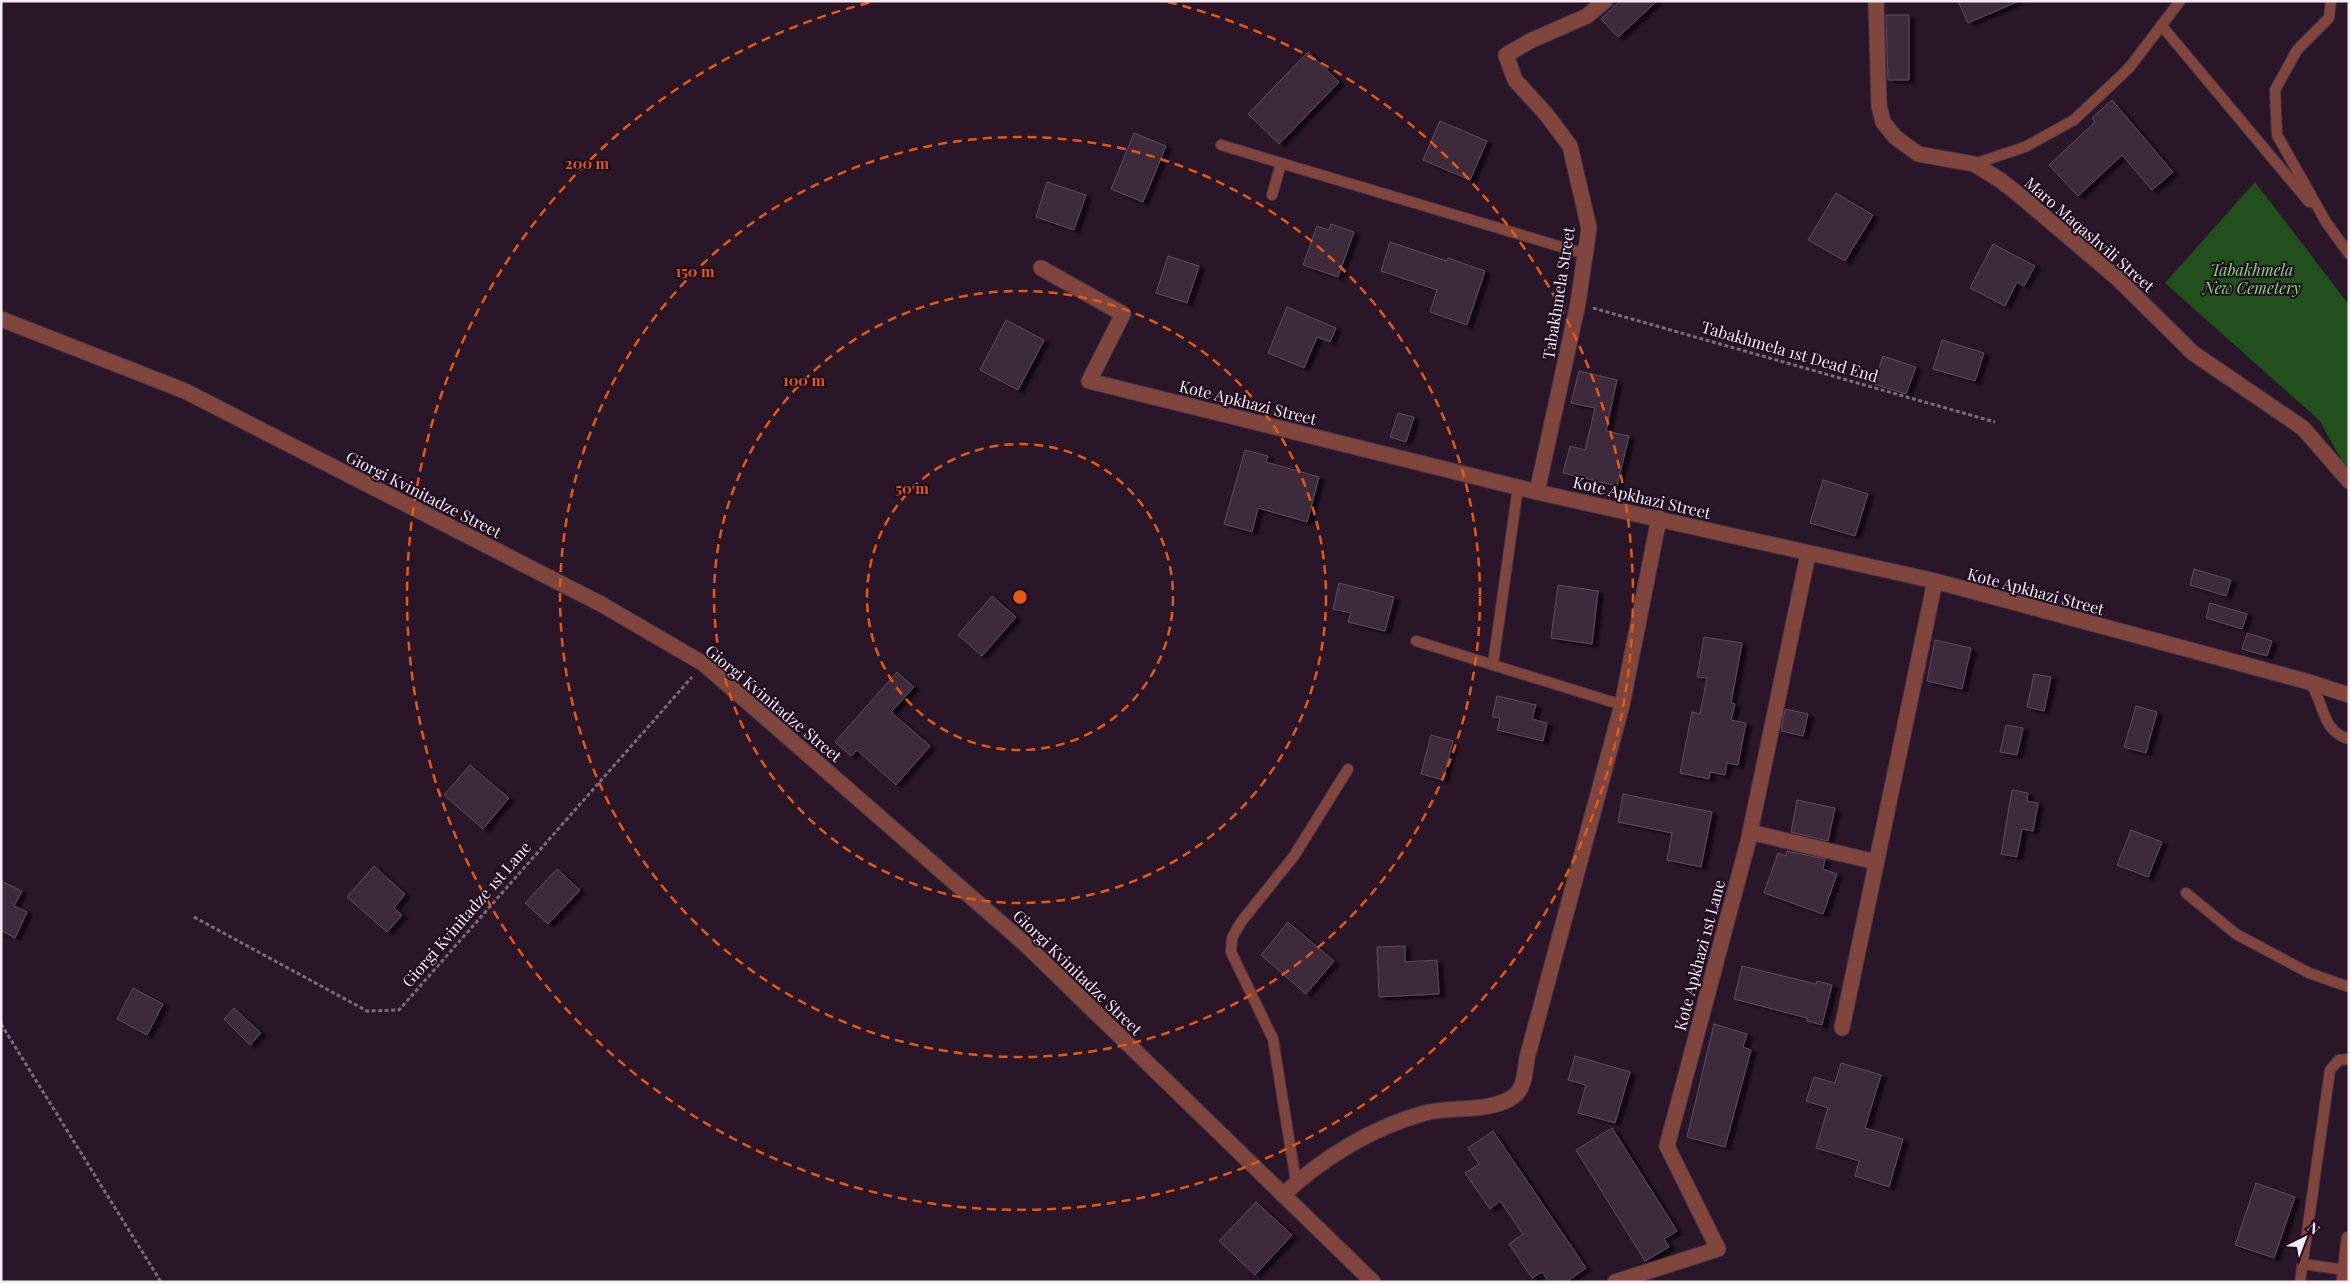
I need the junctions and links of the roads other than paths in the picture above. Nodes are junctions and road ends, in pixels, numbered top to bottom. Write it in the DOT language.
graph roads {
  1 [pos="1606,1"];
  2 [pos="1876,1"];
  3 [pos="2180,1"];
  4 [pos="2331,1"];
  5 [pos="2161,25"];
  6 [pos="1221,145"];
  7 [pos="1281,164"];
  8 [pos="1974,164"];
  9 [pos="1272,195"];
  10 [pos="2326,222"];
  11 [pos="1585,254"];
  12 [pos="2349,254"];
  13 [pos="1041,268"];
  14 [pos="1,319"];
  15 [pos="2349,481"];
  16 [pos="1518,487"];
  17 [pos="1537,492"];
  18 [pos="1659,518"];
  19 [pos="1808,554"];
  20 [pos="1934,581"];
  21 [pos="1416,641"];
  22 [pos="1493,664"];
  23 [pos="2308,682"];
  24 [pos="2349,695"];
  25 [pos="1622,705"];
  26 [pos="2349,739"];
  27 [pos="1348,769"];
  28 [pos="1750,832"];
  29 [pos="1876,862"];
  30 [pos="2186,893"];
  31 [pos="2349,987"];
  32 [pos="1842,1028"];
  33 [pos="2349,1059"];
  34 [pos="1296,1182"];
  35 [pos="1284,1194"];
  36 [pos="2349,1238"];
  37 [pos="2303,1264"];
  38 [pos="2345,1276"];
  39 [pos="1372,1282"];
  40 [pos="1615,1282"];
  41 [pos="2300,1282"];
  1 -- 11 [label="street, Tabakhmela Street"];
  2 -- 8 [label="street, Maro Maqashvili Street"];
  3 -- 5 [label="lane"];
  4 -- 10 [label="lane"];
  5 -- 8 [label="lane"];
  5 -- 10 [label="lane"];
  6 -- 7 [label="lane"];
  7 -- 9 [label="lane"];
  7 -- 11 [label="lane"];
  8 -- 15 [label="street, Maro Maqashvili Street"];
  10 -- 12 [label="lane"];
  11 -- 17 [label="street, Tabakhmela Street"];
  13 -- 16 [label="street, Kote Apkhazi Street"];
  14 -- 35 [label="street, Giorgi Kvinitadze Street"];
  16 -- 17 [label="street, Kote Apkhazi Street"];
  16 -- 22 [label="lane"];
  17 -- 18 [label="street, Kote Apkhazi Street"];
  18 -- 19 [label="street, Kote Apkhazi Street"];
  18 -- 25 [label="street"];
  19 -- 20 [label="street, Kote Apkhazi Street"];
  19 -- 28 [label="street, Kote Apkhazi 1st Lane"];
  20 -- 23 [label="street, Kote Apkhazi Street"];
  20 -- 29 [label="street"];
  21 -- 22 [label="lane"];
  22 -- 25 [label="lane"];
  23 -- 24 [label="street, Kote Apkhazi Street"];
  23 -- 26 [label="lane"];
  25 -- 34 [label="street"];
  27 -- 34 [label="lane"];
  28 -- 29 [label="street"];
  28 -- 40 [label="street, Kote Apkhazi 1st Lane"];
  29 -- 32 [label="street"];
  30 -- 31 [label="lane"];
  33 -- 37 [label="lane"];
  34 -- 35 [label="street"];
  35 -- 39 [label="street, Giorgi Kvinitadze Street"];
  36 -- 38 [label="street"];
  37 -- 38 [label="lane"];
  37 -- 41 [label="lane"];
}
